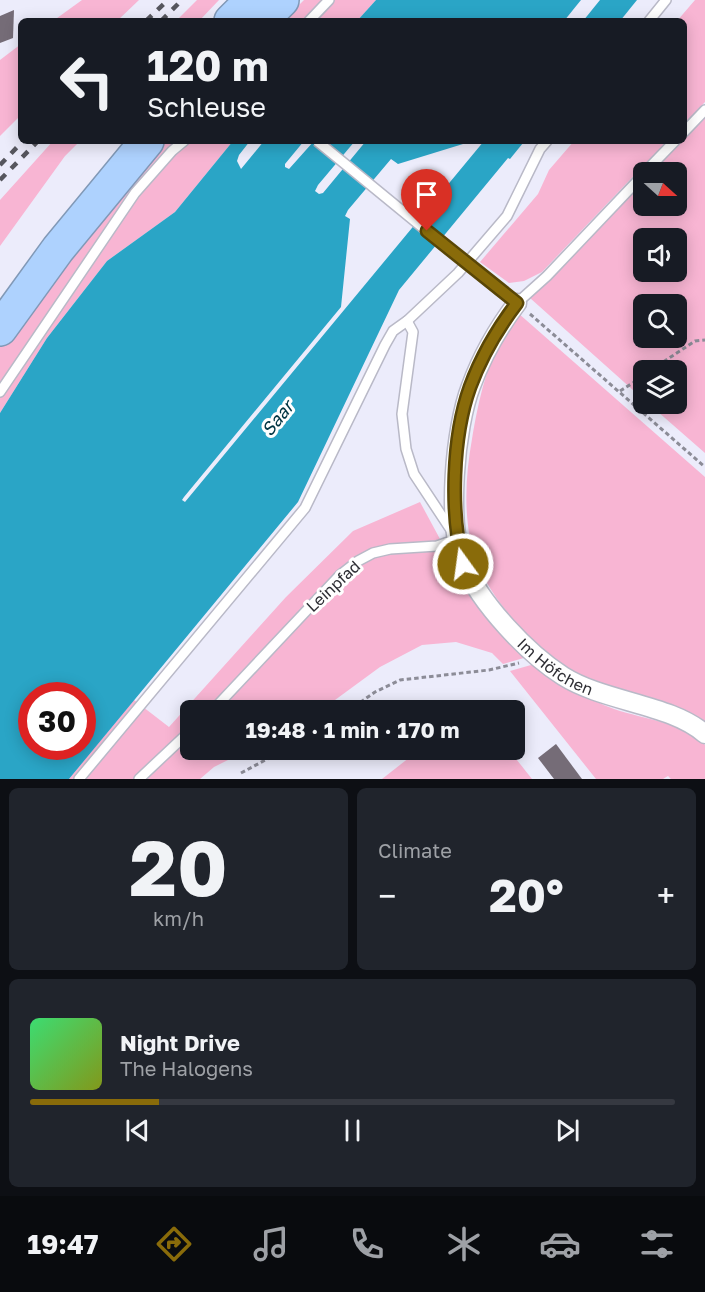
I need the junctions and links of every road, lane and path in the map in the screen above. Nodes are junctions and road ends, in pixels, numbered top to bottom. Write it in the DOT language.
graph roads {
  1 [pos="252,0"];
  2 [pos="282,0"];
  3 [pos="329,0"];
  4 [pos="666,0"];
  5 [pos="234,18"];
  6 [pos="264,18"];
  7 [pos="312,18"];
  8 [pos="651,18"];
  9 [pos="705,110"];
  10 [pos="687,129"];
  11 [pos="115,144"];
  12 [pos="145,144"];
  13 [pos="180,144"];
  14 [pos="321,144"];
  15 [pos="544,144"];
  16 [pos="672,144"];
  17 [pos="655,162"];
  18 [pos="633,185"];
  19 [pos="0,293"];
  20 [pos="517,303"];
  21 [pos="407,321"];
  22 [pos="0,329"];
  23 [pos="705,339"];
  24 [pos="666,360"];
  25 [pos="633,383"];
  26 [pos="620,391"];
  27 [pos="0,392"];
  28 [pos="705,467"];
  29 [pos="457,539"];
  30 [pos="540,658"];
  31 [pos="222,700"];
  32 [pos="364,700"];
  33 [pos="705,734"];
  34 [pos="180,740"];
  35 [pos="265,760"];
  36 [pos="241,773"];
  37 [pos="80,779"];
  38 [pos="139,779"];
  1 -- 5 [label="highway"];
  2 -- 6 [label="highway"];
  3 -- 7 [label="lane"];
  4 -- 8 [label="lane"];
  9 -- 10 [label="lane"];
  11 -- 19 [label="highway"];
  12 -- 22 [label="highway"];
  13 -- 27 [label="lane"];
  14 -- 20 [label="lane, bridge"];
  15 -- 21 [label="lane"];
  16 -- 17 [label="lane"];
  18 -- 20 [label="lane"];
  20 -- 26 [label="path"];
  20 -- 29 [label="street"];
  21 -- 29 [label="lane"];
  21 -- 37 [label="lane"];
  23 -- 24 [label="path"];
  25 -- 26 [label="path"];
  26 -- 28 [label="path"];
  29 -- 30 [label="street, Im Höfchen"];
  29 -- 31 [label="lane, Leinpfad"];
  30 -- 32 [label="path"];
  30 -- 33 [label="street, Im Höfchen"];
  34 -- 38 [label="lane"];
  35 -- 36 [label="path"];
}
